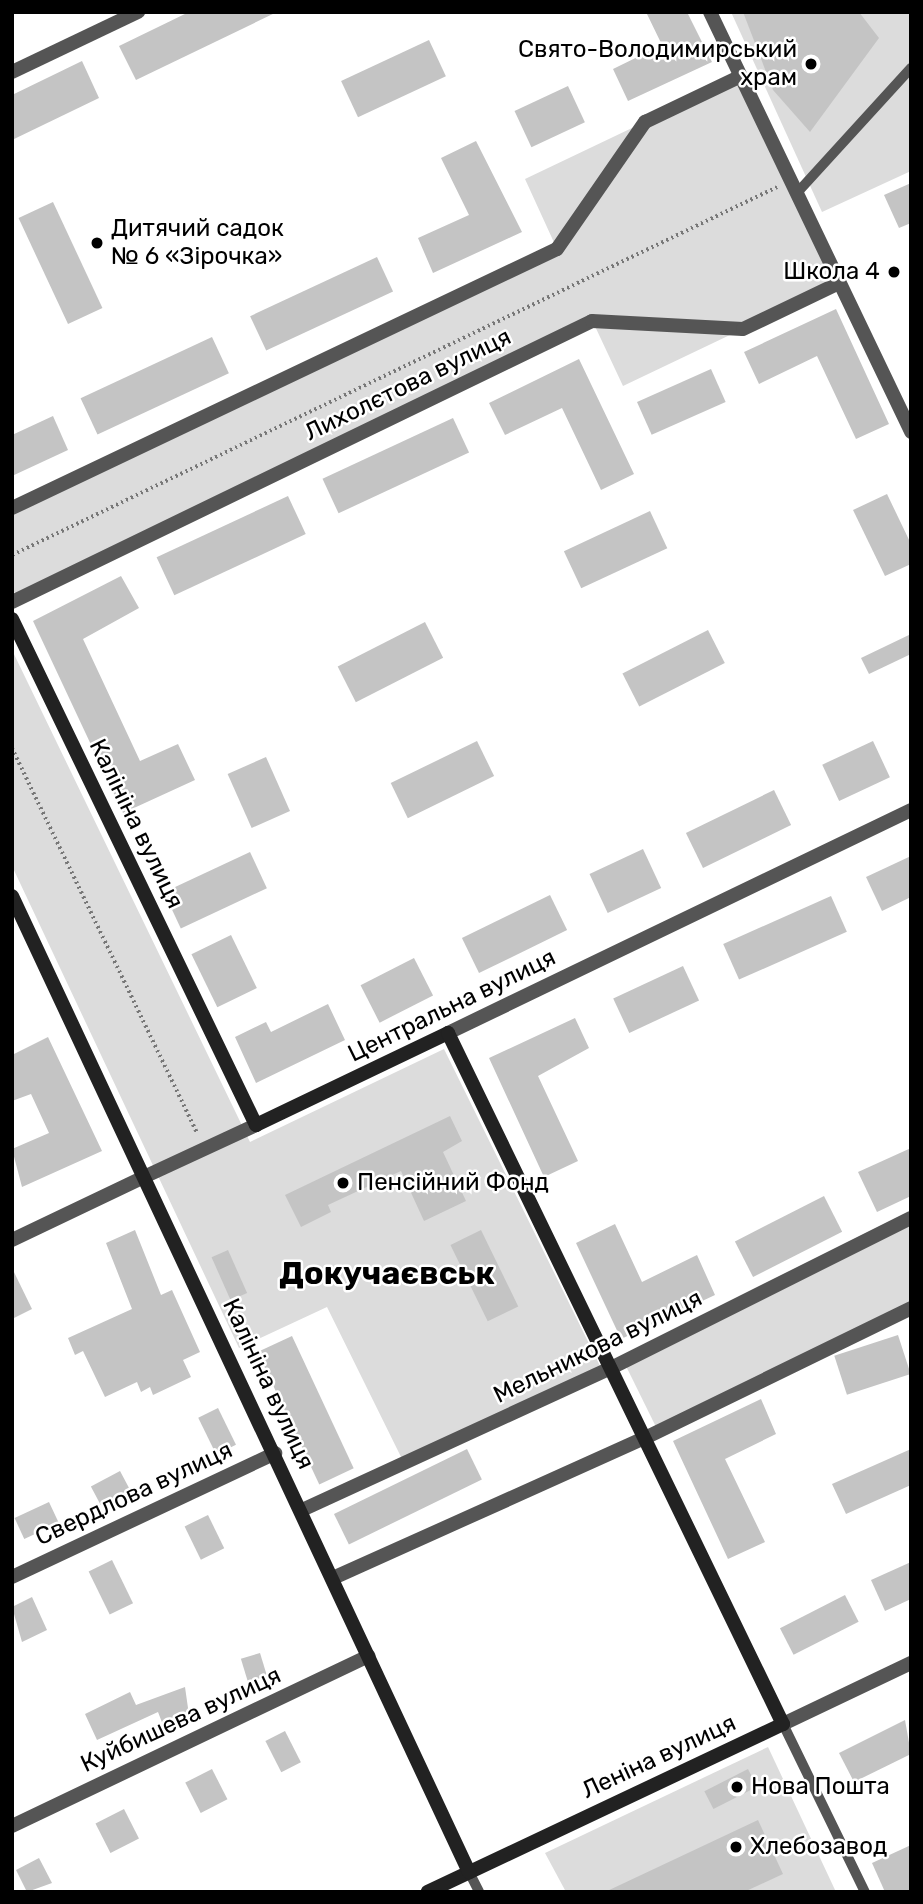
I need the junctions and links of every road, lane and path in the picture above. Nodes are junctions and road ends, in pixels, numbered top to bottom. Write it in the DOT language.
graph roads {
  1 [pos="138,12"];
  2 [pos="710,12"];
  3 [pos="911,68"];
  4 [pos="12,72"];
  5 [pos="741,76"];
  6 [pos="790,180"];
  7 [pos="796,194"];
  8 [pos="839,283"];
  9 [pos="911,432"];
  10 [pos="12,508"];
  11 [pos="12,555"];
  12 [pos="12,602"];
  13 [pos="12,619"];
  14 [pos="12,748"];
  15 [pos="911,810"];
  16 [pos="12,896"];
  17 [pos="448,1033"];
  18 [pos="256,1125"];
  19 [pos="205,1149"];
  20 [pos="146,1176"];
  21 [pos="911,1218"];
  22 [pos="12,1240"];
  23 [pos="911,1308"];
  24 [pos="613,1367"];
  25 [pos="647,1437"];
  26 [pos="275,1453"];
  27 [pos="302,1510"];
  28 [pos="12,1577"];
  29 [pos="333,1578"];
  30 [pos="369,1657"];
  31 [pos="911,1663"];
  32 [pos="783,1724"];
  33 [pos="12,1826"];
  34 [pos="469,1872"];
  35 [pos="428,1892"];
  36 [pos="479,1892"];
  37 [pos="865,1892"];
  1 -- 4 [label="street"];
  2 -- 5 [label="street"];
  3 -- 7 [label="lane"];
  5 -- 6 [label="street"];
  5 -- 10 [label="street"];
  6 -- 7 [label="street"];
  6 -- 11 [label="path"];
  7 -- 8 [label="street"];
  8 -- 9 [label="street"];
  8 -- 12 [label="street, Лихолєтова вулиця"];
  13 -- 18 [label="main road, Калініна вулиця"];
  14 -- 19 [label="path"];
  15 -- 17 [label="street, Центральна вулиця"];
  16 -- 20 [label="main road, Калініна вулиця"];
  17 -- 18 [label="main road, Центральна вулиця"];
  17 -- 24 [label="main road"];
  18 -- 19 [label="street, Центральна вулиця"];
  19 -- 20 [label="street, Центральна вулиця"];
  20 -- 22 [label="street, Центральна вулиця"];
  20 -- 26 [label="main road, Калініна вулиця"];
  21 -- 24 [label="street, Мельникова вулиця"];
  23 -- 25 [label="street"];
  24 -- 25 [label="main road"];
  24 -- 27 [label="street, Мельникова вулиця"];
  25 -- 29 [label="street"];
  25 -- 32 [label="main road"];
  26 -- 27 [label="main road, Калініна вулиця"];
  26 -- 28 [label="street, Свердлова вулиця"];
  27 -- 29 [label="main road, Калініна вулиця"];
  29 -- 30 [label="main road, Калініна вулиця"];
  30 -- 33 [label="street, Куйбишева вулиця"];
  30 -- 34 [label="main road, Калініна вулиця"];
  31 -- 32 [label="street, Леніна вулиця"];
  32 -- 34 [label="main road, Леніна вулиця"];
  32 -- 37 [label="lane"];
  34 -- 35 [label="main road, Леніна вулиця"];
  34 -- 36 [label="lane, Калініна вулиця"];
}
